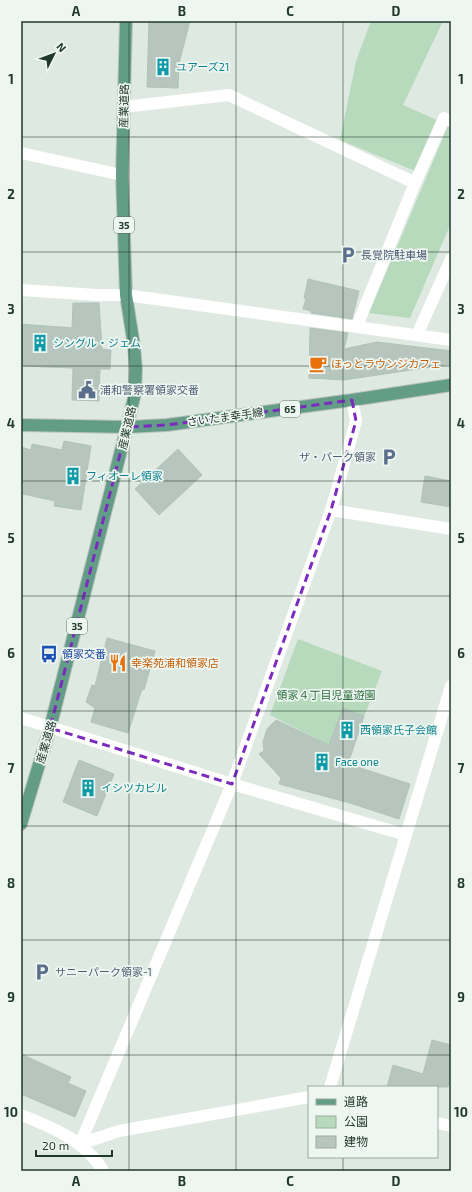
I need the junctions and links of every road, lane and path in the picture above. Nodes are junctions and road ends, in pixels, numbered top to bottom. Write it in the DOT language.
graph roads {
  1 [pos="126,21"];
  2 [pos="124,107"];
  3 [pos="451,121"];
  4 [pos="21,153"];
  5 [pos="122,175"];
  6 [pos="415,182"];
  7 [pos="451,258"];
  8 [pos="21,290"];
  9 [pos="126,295"];
  10 [pos="357,326"];
  11 [pos="417,335"];
  12 [pos="451,340"];
  13 [pos="451,385"];
  14 [pos="352,400"];
  15 [pos="21,425"];
  16 [pos="127,427"];
  17 [pos="331,510"];
  18 [pos="451,529"];
  19 [pos="451,686"];
  20 [pos="21,718"];
  21 [pos="50,728"];
  22 [pos="232,784"];
  23 [pos="21,824"];
  24 [pos="406,835"];
  25 [pos="330,1086"];
  26 [pos="308,1097"];
  27 [pos="21,1115"];
  28 [pos="438,1123"];
  29 [pos="451,1126"];
  30 [pos="80,1144"];
  31 [pos="103,1171"];
  1 -- 2 [label="main road, 産業道路 / 35"];
  2 -- 5 [label="main road, 産業道路 / 35"];
  2 -- 6 [label="street"];
  3 -- 6 [label="street"];
  4 -- 5 [label="street"];
  5 -- 9 [label="main road, 産業道路 / 35"];
  6 -- 10 [label="street"];
  7 -- 11 [label="street"];
  8 -- 9 [label="street"];
  9 -- 10 [label="street"];
  9 -- 16 [label="main road, 産業道路 / 35"];
  10 -- 11 [label="street"];
  11 -- 12 [label="street"];
  13 -- 14 [label="main road, さいたま幸手線 / 65"];
  14 -- 16 [label="main road, さいたま幸手線 / 65"];
  14 -- 17 [label="street"];
  15 -- 16 [label="main road, さいたま幸手線 / 65"];
  16 -- 21 [label="main road, 産業道路 / 35"];
  17 -- 18 [label="street"];
  17 -- 22 [label="street"];
  19 -- 24 [label="street"];
  20 -- 21 [label="street"];
  21 -- 22 [label="street"];
  21 -- 23 [label="main road, 産業道路 / 35"];
  22 -- 24 [label="street"];
  22 -- 30 [label="street"];
  24 -- 25 [label="street"];
  26 -- 30 [label="street"];
  27 -- 30 [label="street"];
  28 -- 29 [label="street"];
  30 -- 31 [label="street"];
}
